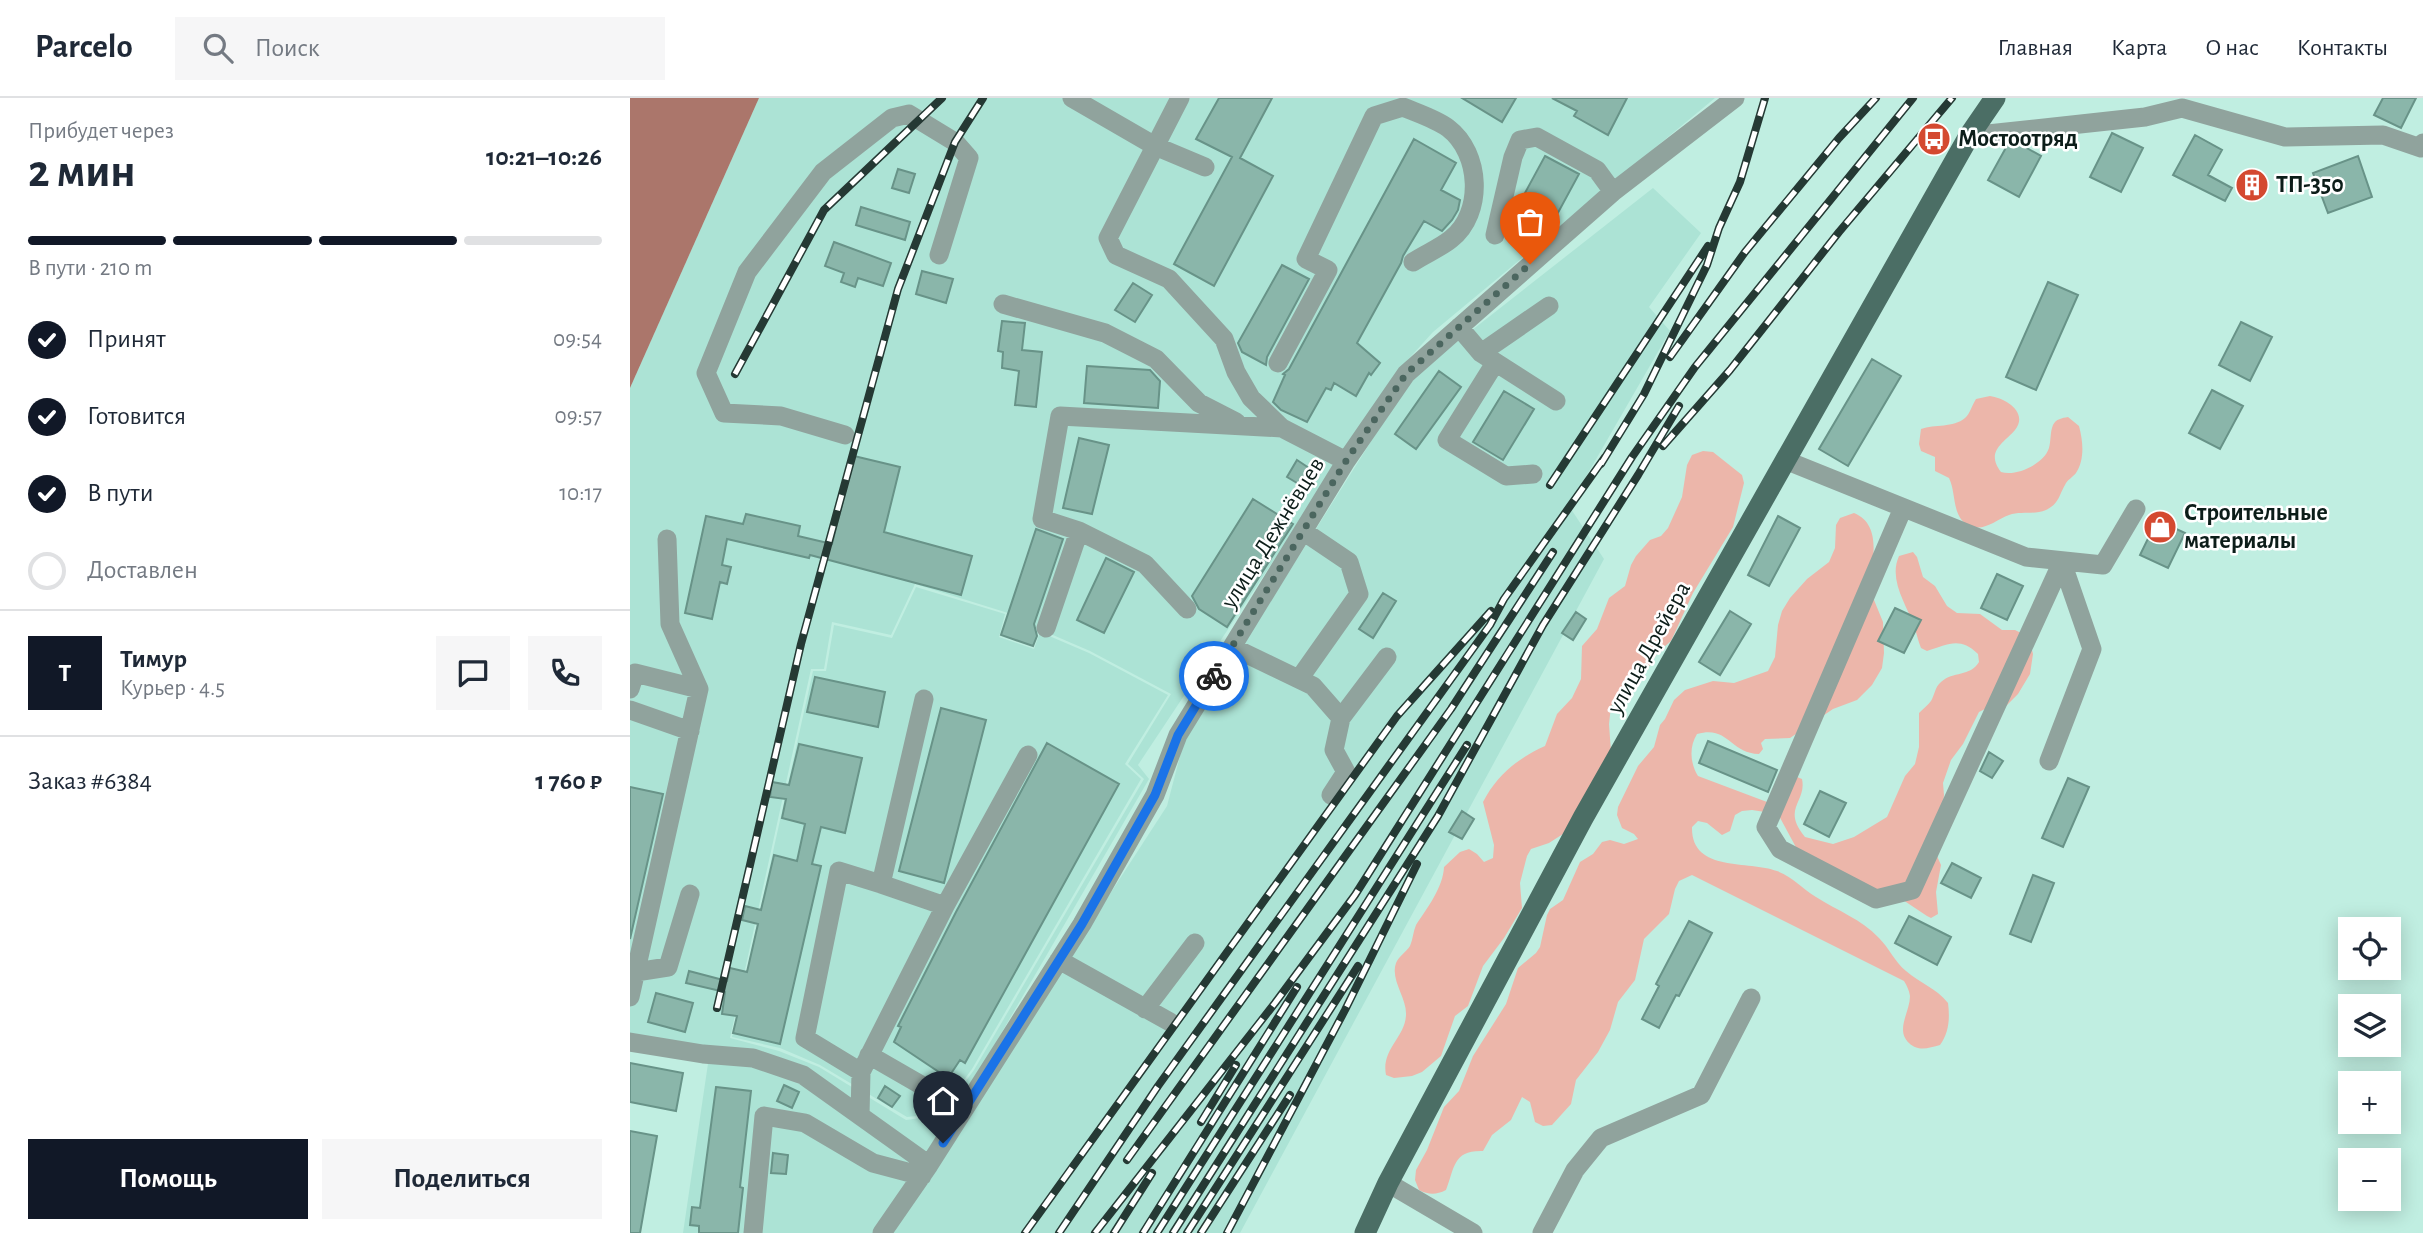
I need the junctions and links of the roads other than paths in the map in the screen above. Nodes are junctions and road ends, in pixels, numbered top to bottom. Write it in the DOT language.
graph roads {
  1 [pos="1072,98"];
  2 [pos="1180,98"];
  3 [pos="1735,98"];
  4 [pos="1995,98"];
  5 [pos="1969,136"];
  6 [pos="2423,143"];
  7 [pos="1155,146"];
  8 [pos="1205,166"];
  9 [pos="1614,192"];
  10 [pos="1495,235"];
  11 [pos="939,255"];
  12 [pos="1413,262"];
  13 [pos="1003,304"];
  14 [pos="1549,306"];
  15 [pos="1459,327"];
  16 [pos="1488,358"];
  17 [pos="1278,363"];
  18 [pos="1556,401"];
  19 [pos="1244,426"];
  20 [pos="1282,428"];
  21 [pos="845,435"];
  22 [pos="1784,460"];
  23 [pos="1346,461"];
  24 [pos="1533,474"];
  25 [pos="1903,508"];
  26 [pos="2136,509"];
  27 [pos="1079,531"];
  28 [pos="1303,531"];
  29 [pos="667,539"];
  30 [pos="2062,562"];
  31 [pos="1187,609"];
  32 [pos="1046,628"];
  33 [pos="1232,647"];
  34 [pos="1387,657"];
  35 [pos="1299,679"];
  36 [pos="630,689"];
  37 [pos="699,689"];
  38 [pos="924,699"];
  39 [pos="630,710"];
  40 [pos="1341,718"];
  41 [pos="690,732"];
  42 [pos="1028,755"];
  43 [pos="2049,761"];
  44 [pos="1331,795"];
  45 [pos="881,884"];
  46 [pos="690,894"];
  47 [pos="945,906"];
  48 [pos="1195,943"];
  49 [pos="1059,960"];
  50 [pos="636,972"];
  51 [pos="630,998"];
  52 [pos="1751,998"];
  53 [pos="1146,1009"];
  54 [pos="1170,1022"];
  55 [pos="630,1042"];
  56 [pos="865,1064"];
  57 [pos="929,1089"];
  58 [pos="860,1116"];
  59 [pos="925,1171"];
  60 [pos="1388,1183"];
  61 [pos="753,1233"];
  62 [pos="882,1233"];
  63 [pos="1365,1233"];
  64 [pos="1473,1233"];
  65 [pos="1542,1233"];
  1 -- 7 [label="street"];
  2 -- 7 [label="street"];
  3 -- 9 [label="street, улица Дежнёвцев"];
  4 -- 5 [label="main road, улица Дрейера"];
  5 -- 6 [label="street"];
  5 -- 22 [label="main road, улица Дрейера"];
  7 -- 8 [label="street"];
  7 -- 20 [label="street"];
  9 -- 10 [label="street"];
  9 -- 15 [label="street, улица Дежнёвцев"];
  11 -- 21 [label="street"];
  12 -- 17 [label="street"];
  13 -- 19 [label="street"];
  14 -- 16 [label="street"];
  15 -- 16 [label="street"];
  15 -- 23 [label="street, улица Дежнёвцев"];
  16 -- 18 [label="street"];
  16 -- 24 [label="street"];
  19 -- 20 [label="street"];
  19 -- 27 [label="street"];
  20 -- 23 [label="street"];
  22 -- 25 [label="street"];
  22 -- 60 [label="main road, улица Дрейера"];
  23 -- 28 [label="street, улица Дежнёвцев"];
  25 -- 30 [label="street"];
  25 -- 30 [label="street"];
  26 -- 30 [label="street"];
  27 -- 31 [label="street"];
  27 -- 32 [label="street"];
  28 -- 33 [label="street, улица Дежнёвцев"];
  28 -- 35 [label="street"];
  29 -- 37 [label="street"];
  30 -- 43 [label="street"];
  33 -- 35 [label="street"];
  33 -- 49 [label="street, улица Дежнёвцев"];
  34 -- 40 [label="street"];
  35 -- 40 [label="street"];
  36 -- 37 [label="street"];
  37 -- 41 [label="street"];
  38 -- 45 [label="street"];
  39 -- 41 [label="street"];
  40 -- 44 [label="street"];
  41 -- 50 [label="street"];
  42 -- 47 [label="street"];
  45 -- 47 [label="street"];
  45 -- 56 [label="street"];
  46 -- 50 [label="street"];
  47 -- 56 [label="street"];
  48 -- 53 [label="street"];
  49 -- 53 [label="street"];
  49 -- 59 [label="street, улица Дежнёвцев"];
  50 -- 51 [label="street"];
  52 -- 65 [label="street"];
  53 -- 54 [label="street"];
  55 -- 58 [label="street"];
  56 -- 57 [label="street"];
  56 -- 58 [label="street"];
  58 -- 59 [label="street"];
  59 -- 61 [label="street"];
  59 -- 62 [label="street, улица Дежнёвцев"];
  60 -- 63 [label="main road, улица Дрейера"];
  60 -- 64 [label="street"];
}
